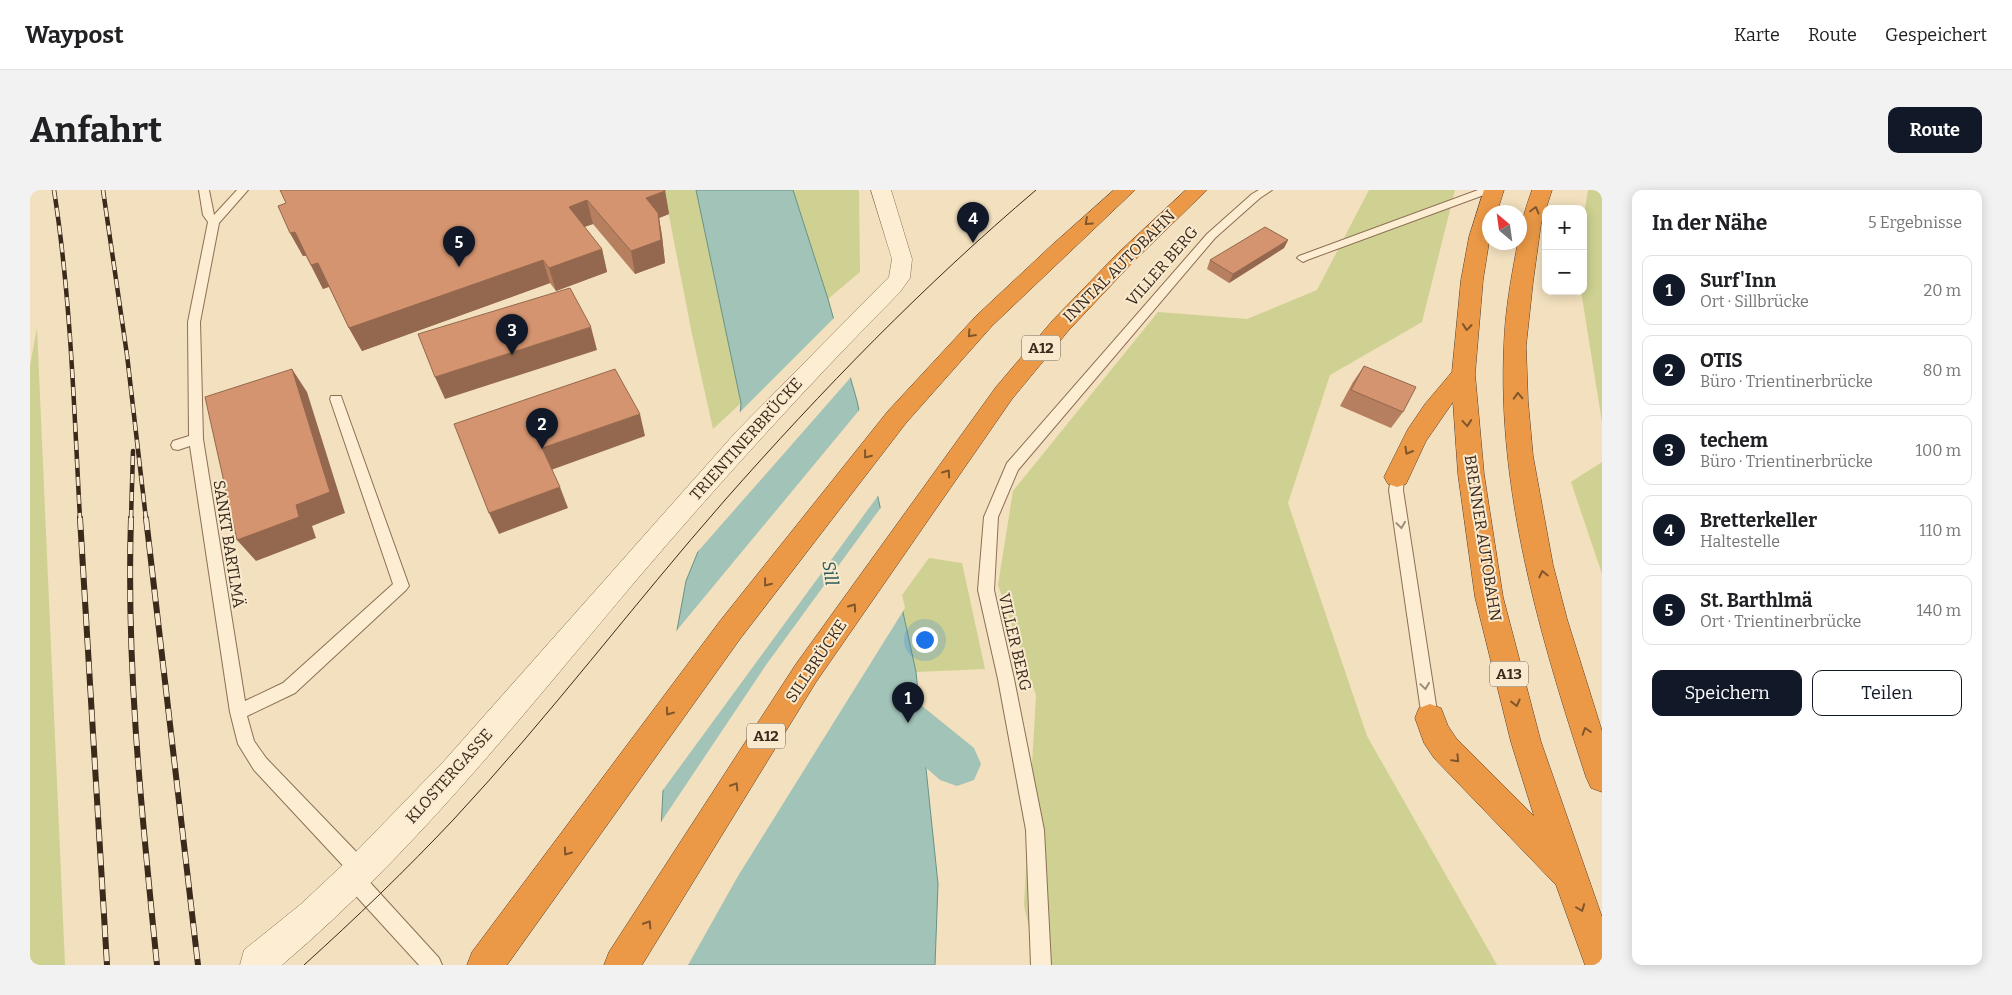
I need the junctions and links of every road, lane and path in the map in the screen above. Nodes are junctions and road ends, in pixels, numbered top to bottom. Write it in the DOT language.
graph roads {
  1 [pos="204,190"];
  2 [pos="243,190"];
  3 [pos="882,190"];
  4 [pos="1125,190"];
  5 [pos="1198,190"];
  6 [pos="1267,190"];
  7 [pos="1488,190"];
  8 [pos="1494,190"];
  9 [pos="1542,190"];
  10 [pos="214,222"];
  11 [pos="1303,258"];
  12 [pos="1463,374"];
  13 [pos="336,399"];
  14 [pos="196,439"];
  15 [pos="178,444"];
  16 [pos="1397,476"];
  17 [pos="919,513"];
  18 [pos="626,574"];
  19 [pos="238,712"];
  20 [pos="1430,718"];
  21 [pos="1602,777"];
  22 [pos="357,875"];
  23 [pos="1568,876"];
  24 [pos="257,963"];
  25 [pos="1602,964"];
  26 [pos="432,965"];
  27 [pos="485,965"];
  28 [pos="622,965"];
  29 [pos="1041,965"];
  1 -- 10 [label="lane"];
  2 -- 10 [label="lane"];
  3 -- 18 [label="street, TRIENTINERBRÜCKE"];
  4 -- 27 [label="highway, one-way"];
  17 -- 5 [label="highway, INNTAL AUTOBAHN / A12, one-way"];
  6 -- 29 [label="lane, VILLER BERG"];
  7 -- 11 [label="lane"];
  8 -- 12 [label="highway, BRENNER AUTOBAHN / A13, one-way"];
  21 -- 9 [label="highway, one-way"];
  10 -- 14 [label="lane, SANKT BARTLMÄ"];
  12 -- 16 [label="highway, one-way"];
  12 -- 23 [label="highway, BRENNER AUTOBAHN / A13, one-way"];
  13 -- 19 [label="lane"];
  14 -- 15 [label="lane"];
  14 -- 19 [label="lane, SANKT BARTLMÄ"];
  16 -- 20 [label="lane, one-way"];
  28 -- 17 [label="highway, SILLBRÜCKE / A12, one-way"];
  18 -- 22 [label="street, KLOSTERGASSE"];
  19 -- 22 [label="lane, SANKT BARTLMÄ"];
  20 -- 23 [label="highway, one-way"];
  22 -- 24 [label="street, KLOSTERGASSE"];
  22 -- 26 [label="lane, SANKT BARTLMÄ"];
  23 -- 25 [label="highway, BRENNER AUTOBAHN / A13, one-way"];
}
